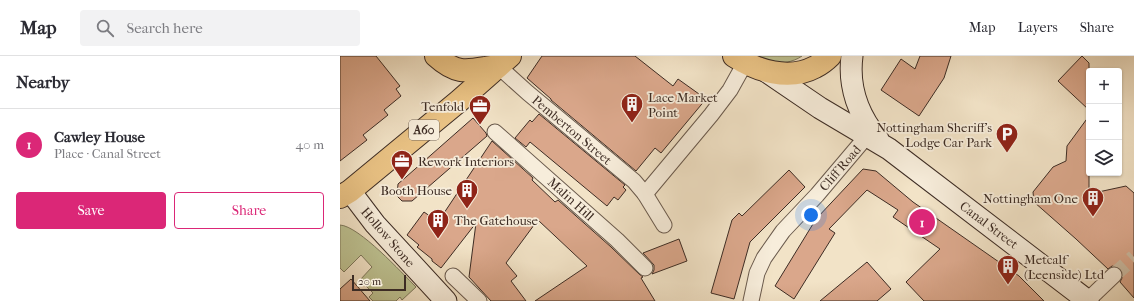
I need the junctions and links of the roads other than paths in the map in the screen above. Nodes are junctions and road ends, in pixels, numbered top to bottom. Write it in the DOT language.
graph roads {
  1 [pos="436,56"];
  2 [pos="830,56"];
  3 [pos="852,56"];
  4 [pos="737,58"];
  5 [pos="504,61"];
  6 [pos="767,72"];
  7 [pos="495,132"];
  8 [pos="867,136"];
  9 [pos="889,149"];
  10 [pos="345,194"];
  11 [pos="645,194"];
  12 [pos="664,225"];
  13 [pos="645,268"];
  14 [pos="1114,275"];
  15 [pos="453,276"];
  16 [pos="446,301"];
  17 [pos="479,301"];
  18 [pos="751,301"];
  19 [pos="1088,301"];
  1 -- 5 [label="main road"];
  2 -- 6 [label="main road"];
  3 -- 9 [label="street, Canal Street"];
  4 -- 6 [label="main road"];
  4 -- 11 [label="street"];
  5 -- 10 [label="main road, Hollow Stone / A60"];
  5 -- 11 [label="street, Pemberton Street"];
  6 -- 8 [label="street, Canal Street"];
  7 -- 13 [label="street, Malin Hill"];
  8 -- 9 [label="street, Canal Street"];
  8 -- 18 [label="street, Cliff Road"];
  9 -- 19 [label="street, Canal Street"];
  10 -- 16 [label="street, Hollow Stone"];
  11 -- 12 [label="street, Pemberton Street"];
  14 -- 19 [label="street"];
  15 -- 17 [label="street"];
}
